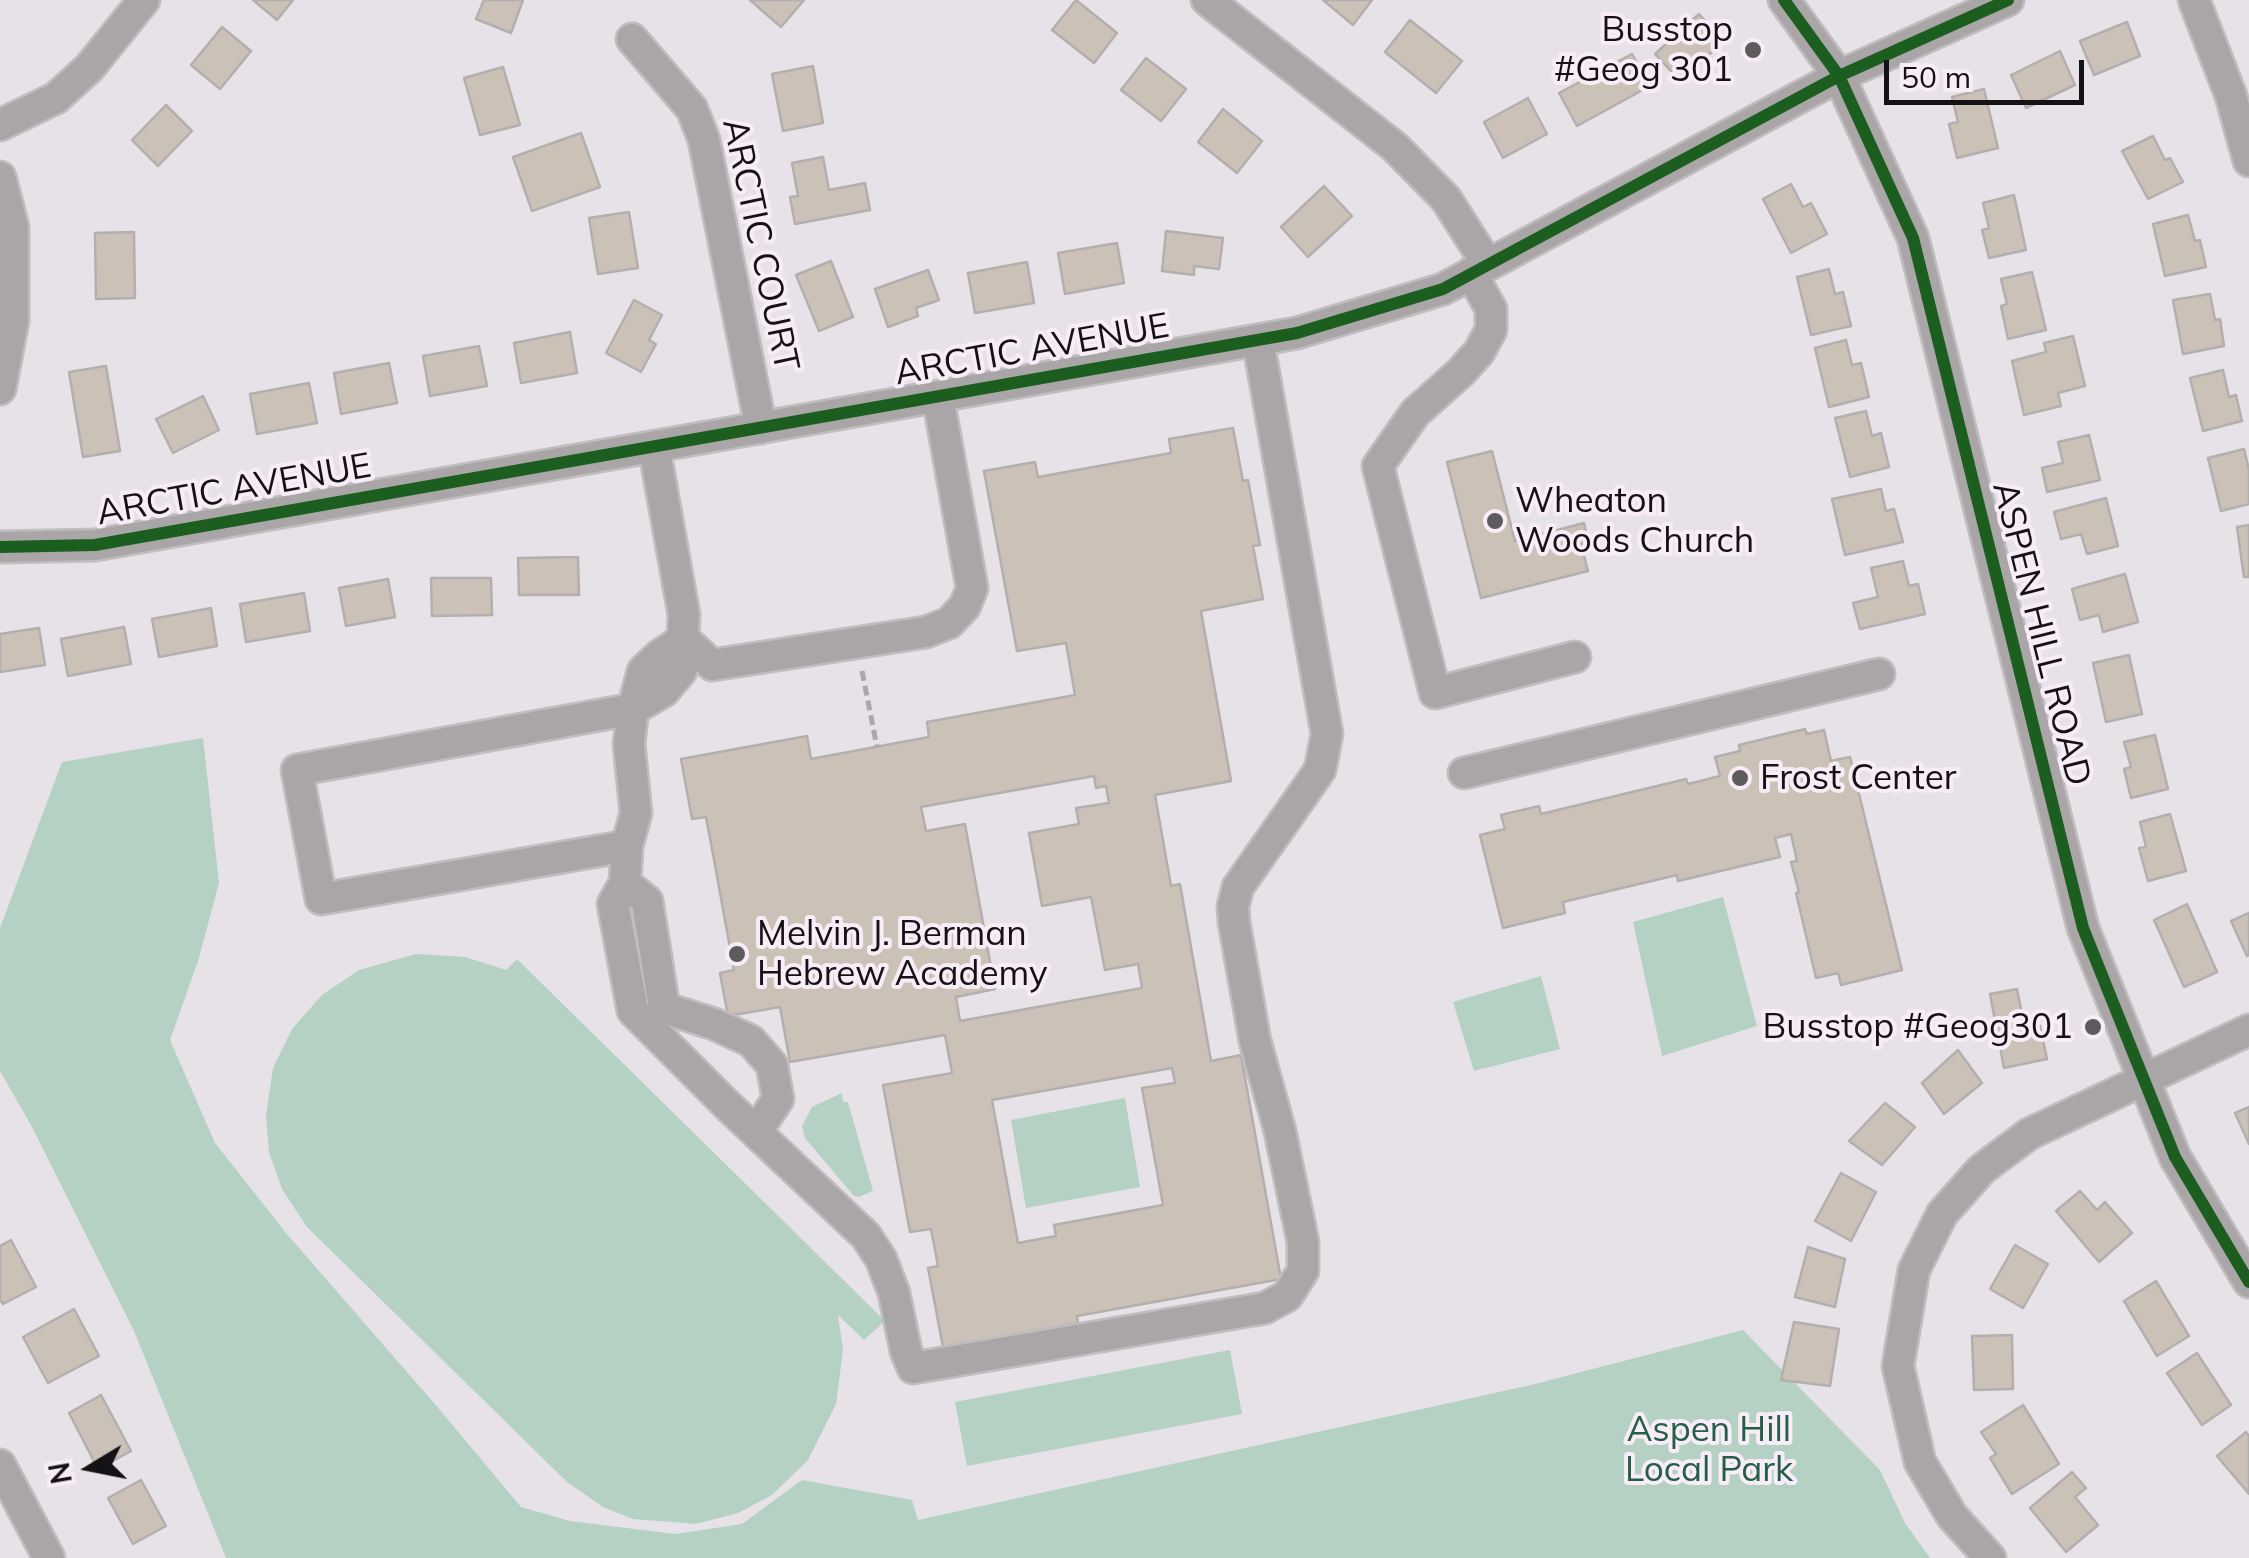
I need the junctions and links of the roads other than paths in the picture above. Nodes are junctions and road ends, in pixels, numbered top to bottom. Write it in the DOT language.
graph roads {
  1 [pos="144,0"];
  2 [pos="1208,0"];
  3 [pos="1784,0"];
  4 [pos="2008,0"];
  5 [pos="2194,0"];
  6 [pos="632,40"];
  7 [pos="1840,76"];
  8 [pos="0,126"];
  9 [pos="2249,161"];
  10 [pos="0,178"];
  11 [pos="1480,269"];
  12 [pos="1258,340"];
  13 [pos="0,388"];
  14 [pos="938,397"];
  15 [pos="761,428"];
  16 [pos="654,447"];
  17 [pos="0,547"];
  18 [pos="684,640"];
  19 [pos="1574,658"];
  20 [pos="1879,674"];
  21 [pos="634,708"];
  22 [pos="1464,773"];
  23 [pos="627,846"];
  24 [pos="625,883"];
  25 [pos="2249,1030"];
  26 [pos="2142,1079"];
  27 [pos="756,1132"];
  28 [pos="2249,1282"];
  29 [pos="0,1465"];
  30 [pos="49,1558"];
  31 [pos="1990,1558"];
  1 -- 8 [label="street"];
  2 -- 11 [label="street"];
  3 -- 7 [label="street, ASPEN HILL ROAD"];
  4 -- 7 [label="street, ARCTIC AVENUE"];
  5 -- 9 [label="street"];
  6 -- 15 [label="street, ARCTIC COURT"];
  7 -- 11 [label="street, ARCTIC AVENUE"];
  7 -- 26 [label="street, ASPEN HILL ROAD"];
  10 -- 13 [label="street"];
  11 -- 12 [label="street, ARCTIC AVENUE"];
  11 -- 19 [label="street"];
  12 -- 14 [label="street, ARCTIC AVENUE"];
  12 -- 27 [label="street"];
  14 -- 15 [label="street, ARCTIC AVENUE"];
  14 -- 18 [label="street"];
  15 -- 16 [label="street, ARCTIC AVENUE"];
  16 -- 17 [label="street, ARCTIC AVENUE"];
  16 -- 18 [label="street"];
  18 -- 21 [label="street"];
  20 -- 22 [label="street"];
  21 -- 23 [label="street"];
  21 -- 23 [label="street"];
  23 -- 24 [label="street"];
  24 -- 27 [label="street"];
  24 -- 27 [label="street"];
  25 -- 26 [label="street"];
  26 -- 28 [label="street, ASPEN HILL ROAD"];
  26 -- 31 [label="street"];
  29 -- 30 [label="street"];
}
